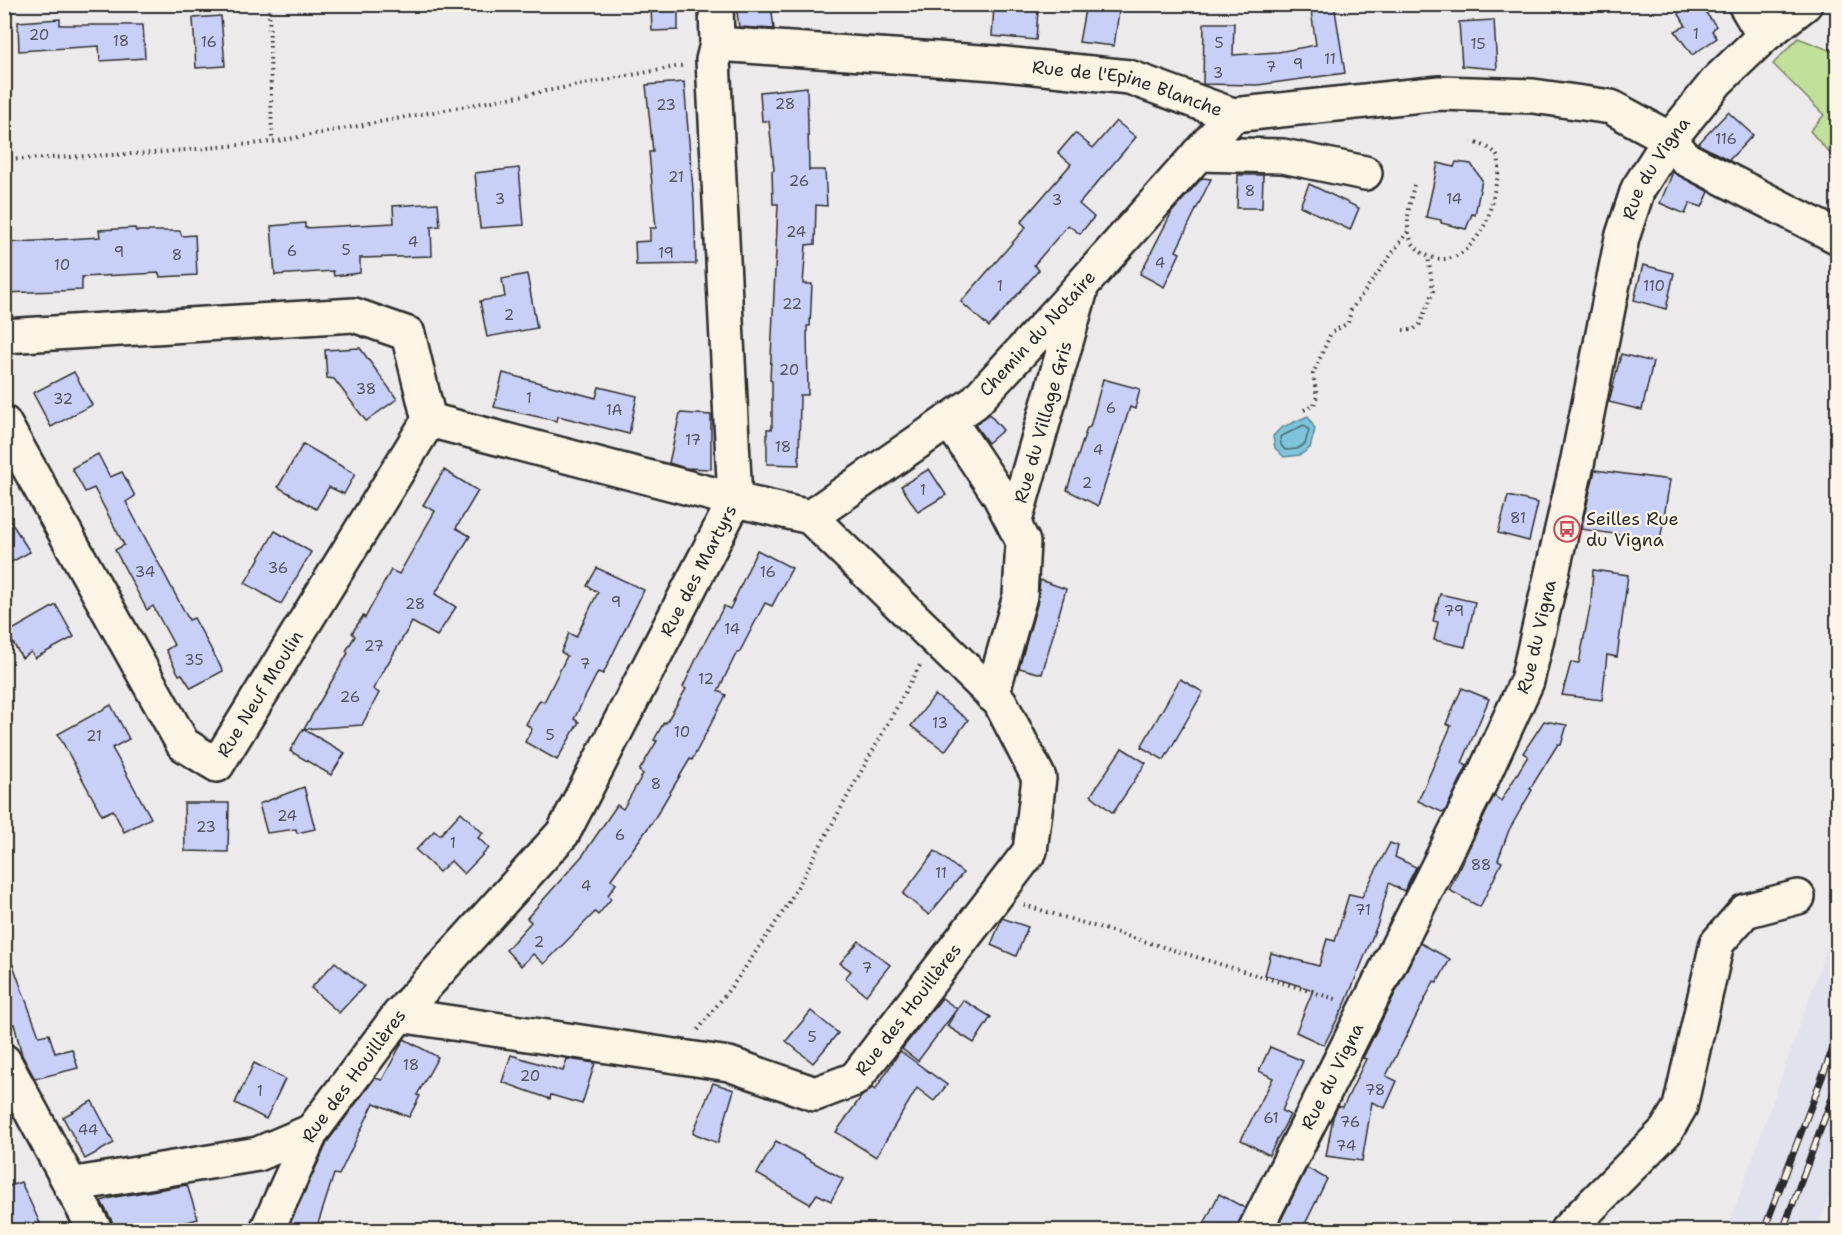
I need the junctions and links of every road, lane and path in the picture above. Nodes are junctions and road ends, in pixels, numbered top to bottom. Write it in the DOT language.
graph roads {
  1 [pos="269,4"];
  2 [pos="716,4"];
  3 [pos="1745,4"];
  4 [pos="1804,4"];
  5 [pos="1764,36"];
  6 [pos="715,52"];
  7 [pos="1233,115"];
  8 [pos="1670,139"];
  9 [pos="272,142"];
  10 [pos="1472,142"];
  11 [pos="1198,154"];
  12 [pos="4,160"];
  13 [pos="1365,173"];
  14 [pos="1414,186"];
  15 [pos="1409,230"];
  16 [pos="1838,237"];
  17 [pos="1428,256"];
  18 [pos="1082,285"];
  19 [pos="1403,330"];
  20 [pos="4,336"];
  21 [pos="1304,410"];
  22 [pos="429,420"];
  23 [pos="949,420"];
  24 [pos="8,439"];
  25 [pos="735,500"];
  26 [pos="810,517"];
  27 [pos="1014,524"];
  28 [pos="935,639"];
  29 [pos="992,695"];
  30 [pos="995,896"];
  31 [pos="1798,897"];
  32 [pos="1366,1008"];
  33 [pos="399,1015"];
  34 [pos="677,1056"];
  35 [pos="4,1061"];
  36 [pos="312,1131"];
  37 [pos="70,1185"];
  38 [pos="95,1230"];
  39 [pos="267,1230"];
  40 [pos="1255,1230"];
  41 [pos="1567,1230"];
  1 -- 9 [label="path"];
  2 -- 6 [label="street, Rue des Martyrs"];
  3 -- 5 [label="street"];
  4 -- 5 [label="street, Rue du Vigna"];
  5 -- 8 [label="street, Rue du Vigna"];
  6 -- 7 [label="street, Rue de l'Epine Blanche"];
  6 -- 9 [label="path"];
  6 -- 25 [label="street, Rue des Martyrs"];
  7 -- 8 [label="street, Rue de l'Epine Blanche"];
  7 -- 11 [label="street, Chemin du Notaire"];
  8 -- 16 [label="street, Rue de l'Epine Blanche"];
  8 -- 32 [label="street, Rue du Vigna"];
  9 -- 12 [label="path"];
  10 -- 17 [label="path"];
  11 -- 13 [label="street"];
  11 -- 18 [label="street, Chemin du Notaire"];
  14 -- 15 [label="path"];
  15 -- 17 [label="path"];
  15 -- 21 [label="path"];
  17 -- 19 [label="path"];
  18 -- 23 [label="street, Chemin du Notaire"];
  18 -- 27 [label="street, Rue du Village Gris"];
  20 -- 22 [label="street"];
  22 -- 24 [label="street, Rue Neuf Moulin"];
  22 -- 25 [label="street"];
  23 -- 26 [label="street, Chemin du Notaire"];
  23 -- 27 [label="street"];
  25 -- 26 [label="street"];
  25 -- 33 [label="street, Rue des Martyrs"];
  26 -- 28 [label="street, Rue des Houillères"];
  27 -- 29 [label="street"];
  28 -- 29 [label="street, Rue des Houillères"];
  28 -- 34 [label="path"];
  29 -- 30 [label="street, Rue des Houillères"];
  30 -- 32 [label="path"];
  30 -- 34 [label="street, Rue des Houillères"];
  31 -- 41 [label="street"];
  32 -- 40 [label="street, Rue du Vigna"];
  33 -- 34 [label="street, Rue des Houillères"];
  33 -- 36 [label="street, Rue des Houillères"];
  35 -- 37 [label="street"];
  36 -- 37 [label="street"];
  36 -- 39 [label="street, Rue des Houillères"];
  37 -- 38 [label="street"];
}
